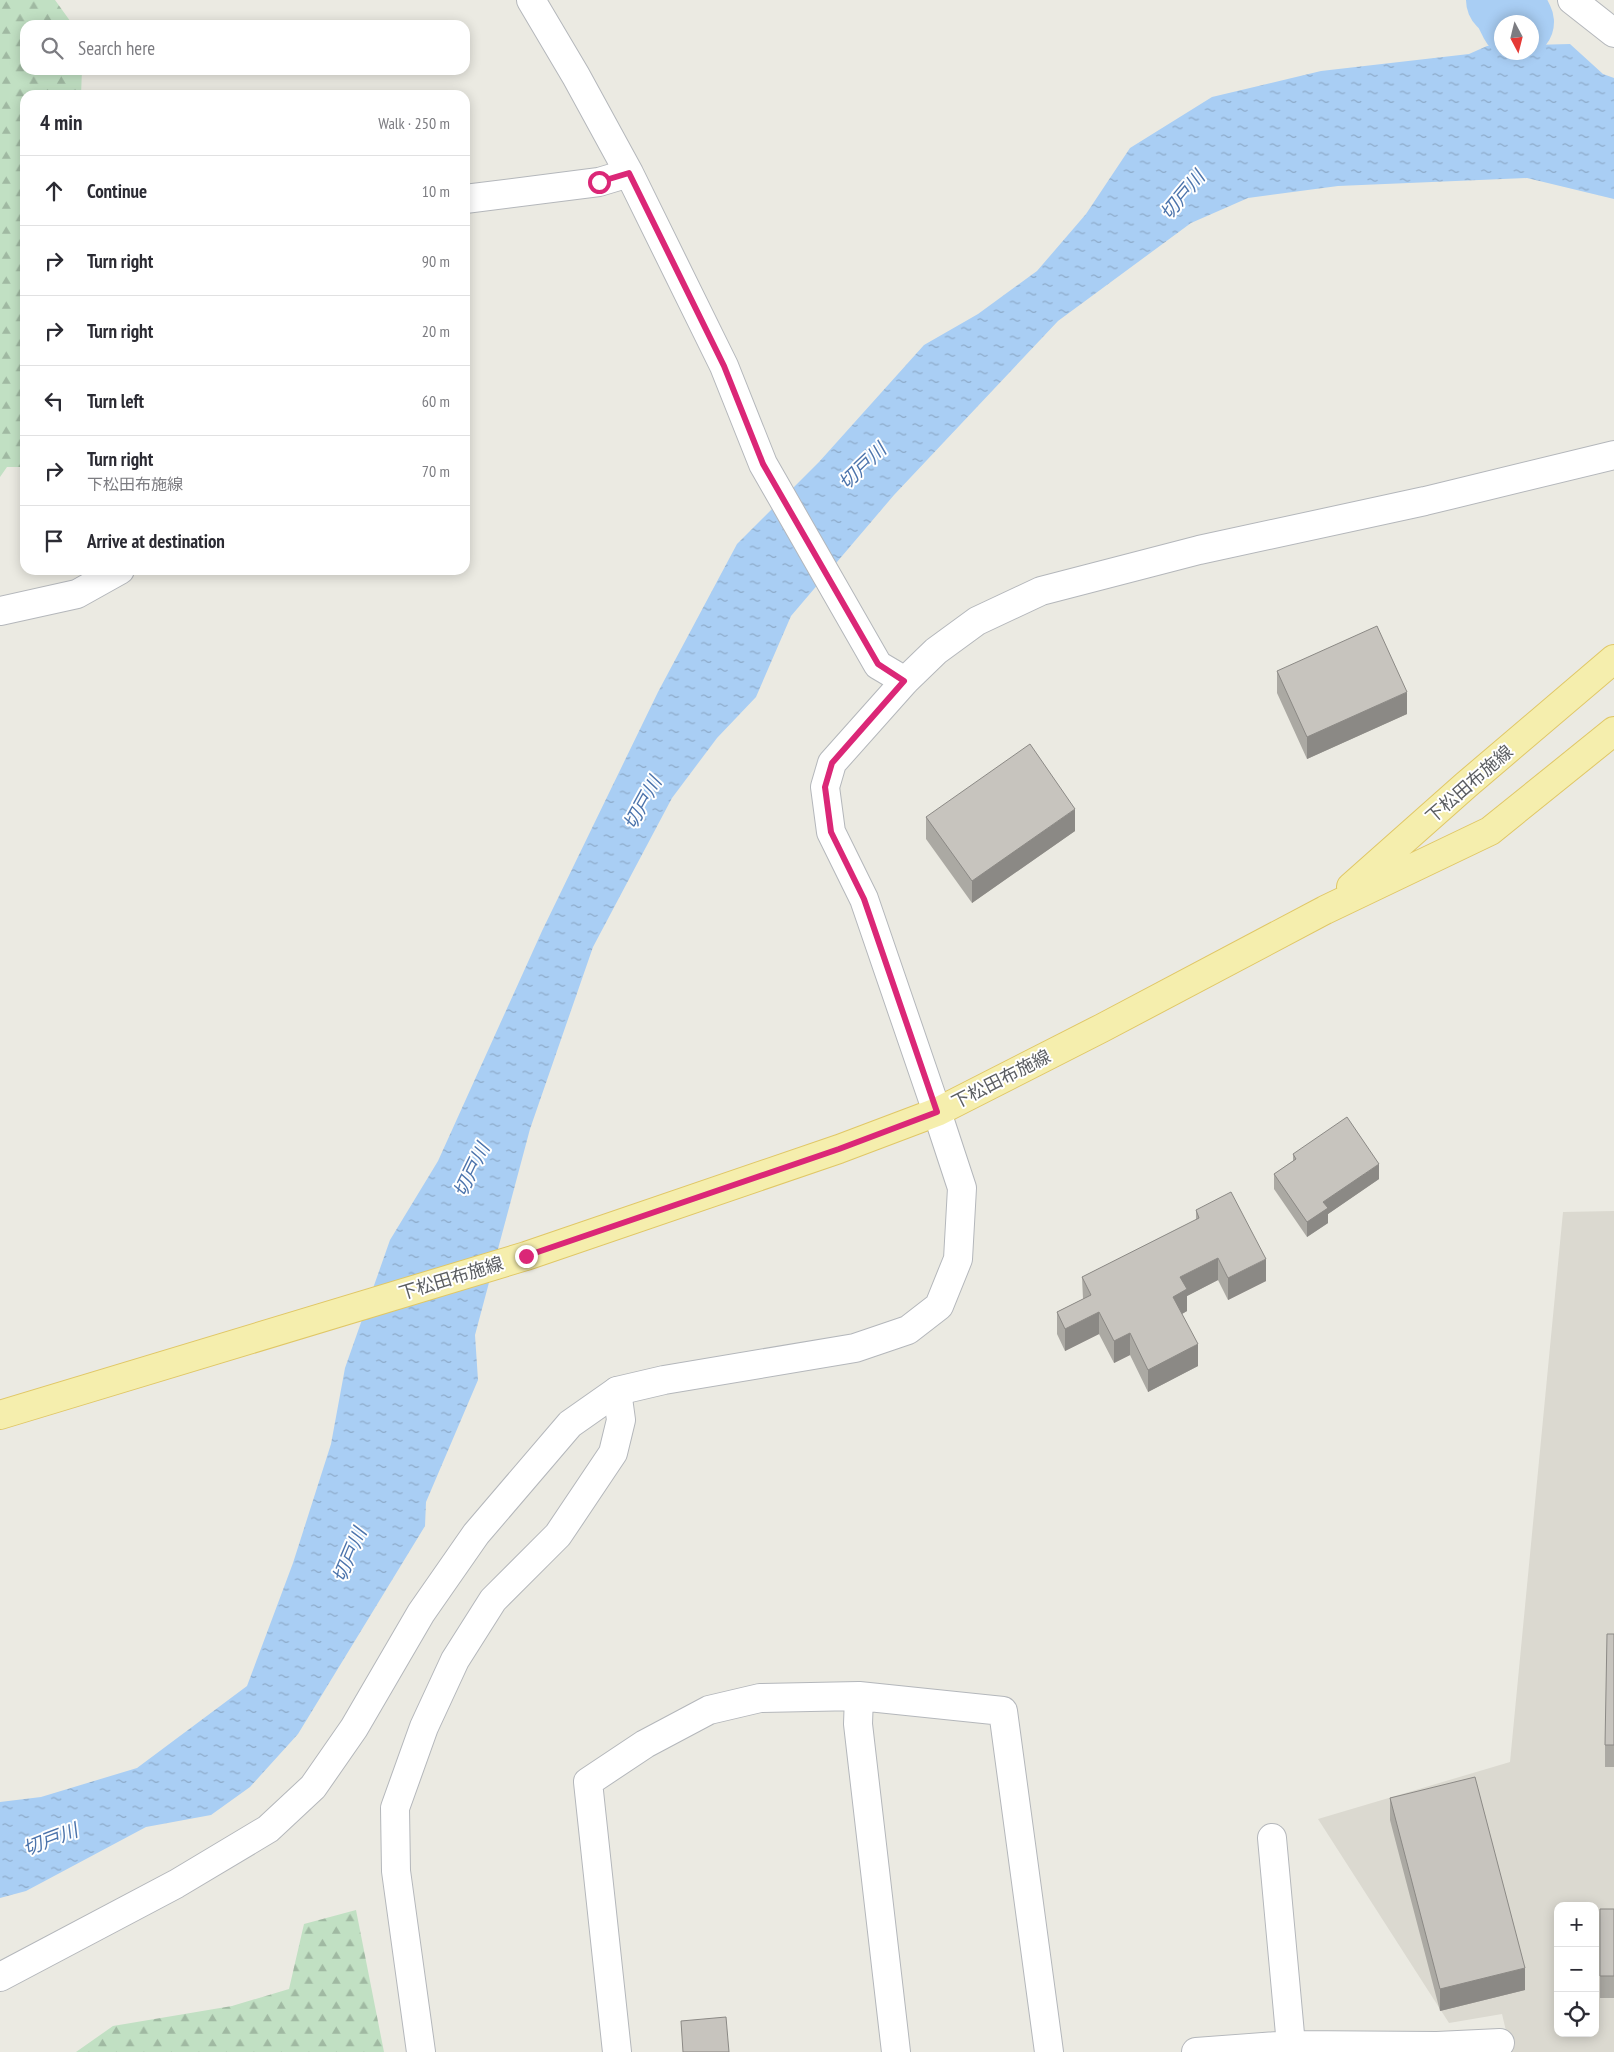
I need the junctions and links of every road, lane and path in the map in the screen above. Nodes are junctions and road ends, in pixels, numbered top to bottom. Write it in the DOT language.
graph roads {
  1 [pos="531,0"];
  2 [pos="1572,0"];
  3 [pos="1614,33"];
  4 [pos="629,173"];
  5 [pos="470,198"];
  6 [pos="1614,455"];
  7 [pos="111,575"];
  8 [pos="0,611"];
  9 [pos="1614,659"];
  10 [pos="904,681"];
  11 [pos="1614,731"];
  12 [pos="1325,910"];
  13 [pos="937,1112"];
  14 [pos="617,1391"];
  15 [pos="0,1415"];
  16 [pos="859,1696"];
  17 [pos="1272,1838"];
  18 [pos="0,1977"];
  19 [pos="1500,2043"];
  20 [pos="1291,2045"];
  21 [pos="421,2052"];
  22 [pos="617,2052"];
  23 [pos="896,2052"];
  24 [pos="1049,2052"];
  25 [pos="1196,2052"];
  1 -- 4 [label="street"];
  2 -- 3 [label="street"];
  4 -- 5 [label="street"];
  4 -- 10 [label="street"];
  6 -- 10 [label="street"];
  7 -- 8 [label="street"];
  9 -- 12 [label="main road, 下松田布施線"];
  10 -- 13 [label="street"];
  11 -- 12 [label="main road, 下松田布施線"];
  12 -- 13 [label="main road, 下松田布施線"];
  13 -- 14 [label="street"];
  13 -- 15 [label="main road, 下松田布施線"];
  14 -- 18 [label="street"];
  14 -- 21 [label="street"];
  16 -- 22 [label="street"];
  16 -- 23 [label="street"];
  16 -- 24 [label="street"];
  17 -- 20 [label="street"];
  19 -- 20 [label="street"];
  20 -- 25 [label="street"];
}
